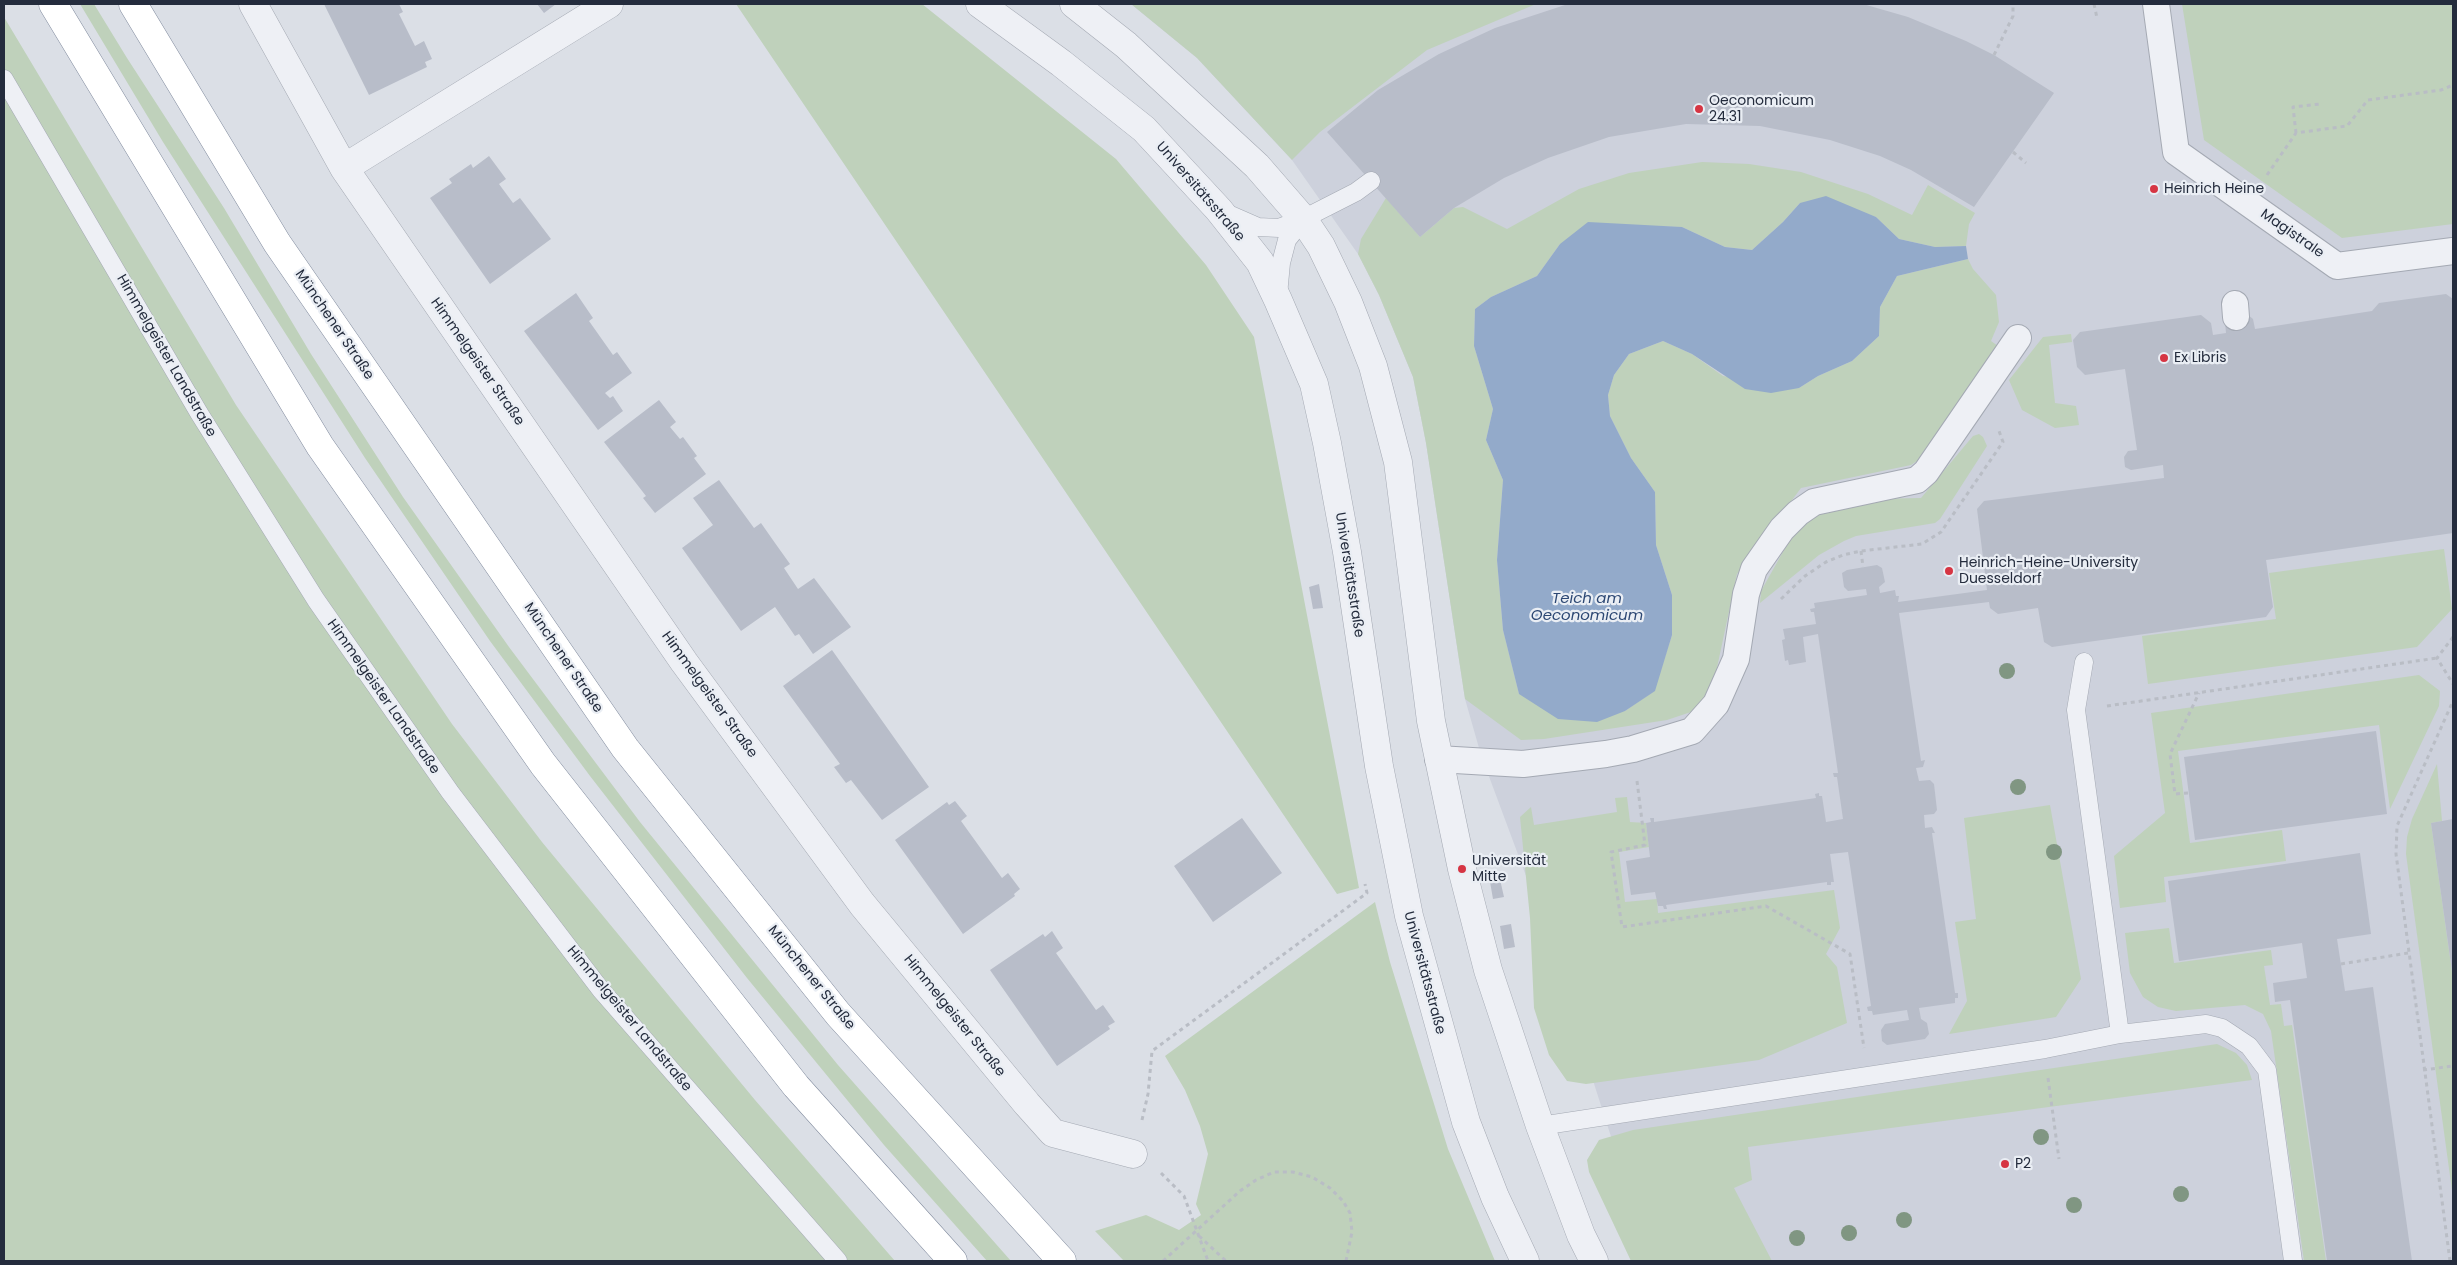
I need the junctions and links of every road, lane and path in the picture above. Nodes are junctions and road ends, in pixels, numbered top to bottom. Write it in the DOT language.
graph roads {
  1 [pos="53,4"];
  2 [pos="134,4"];
  3 [pos="253,4"];
  4 [pos="609,4"];
  5 [pos="980,4"];
  6 [pos="1074,4"];
  7 [pos="2013,4"];
  8 [pos="2094,4"];
  9 [pos="2156,4"];
  10 [pos="2097,18"];
  11 [pos="1994,55"];
  12 [pos="4,80"];
  13 [pos="2453,85"];
  14 [pos="2320,104"];
  15 [pos="2296,134"];
  16 [pos="2014,152"];
  17 [pos="2026,163"];
  18 [pos="344,168"];
  19 [pos="2263,180"];
  20 [pos="1371,181"];
  21 [pos="1218,210"];
  22 [pos="1303,219"];
  23 [pos="2453,251"];
  24 [pos="1278,300"];
  25 [pos="2018,338"];
  26 [pos="1861,551"];
  27 [pos="1862,567"];
  28 [pos="1805,576"];
  29 [pos="1779,600"];
  30 [pos="2453,637"];
  31 [pos="2438,658"];
  32 [pos="2084,662"];
  33 [pos="2453,684"];
  34 [pos="2199,692"];
  35 [pos="2453,702"];
  36 [pos="2076,710"];
  37 [pos="1633,748"];
  38 [pos="1438,759"];
  39 [pos="2188,793"];
  40 [pos="1363,875"];
  41 [pos="2408,953"];
  42 [pos="2341,964"];
  43 [pos="2120,1034"];
  44 [pos="2453,1066"];
  45 [pos="2048,1069"];
  46 [pos="2424,1070"];
  47 [pos="1868,1076"];
  48 [pos="1540,1126"];
  49 [pos="1133,1154"];
  50 [pos="2059,1159"];
  51 [pos="1197,1234"];
  52 [pos="838,1261"];
  53 [pos="953,1261"];
  54 [pos="1062,1261"];
  55 [pos="1163,1261"];
  56 [pos="1208,1261"];
  57 [pos="1226,1261"];
  58 [pos="1346,1261"];
  59 [pos="1525,1261"];
  60 [pos="1594,1261"];
  61 [pos="2293,1261"];
  62 [pos="2450,1261"];
  1 -- 53 [label="highway"];
  2 -- 54 [label="highway, Münchener Straße"];
  3 -- 18 [label="street, Himmelgeister Straße"];
  4 -- 18 [label="street"];
  5 -- 21 [label="street, Universitätsstraße"];
  6 -- 22 [label="street"];
  7 -- 11 [label="path"];
  8 -- 10 [label="path"];
  9 -- 23 [label="street, Magistrale"];
  12 -- 52 [label="lane, Himmelgeister Landstraße"];
  13 -- 15 [label="path"];
  14 -- 15 [label="path"];
  15 -- 19 [label="path"];
  16 -- 17 [label="path"];
  18 -- 49 [label="street, Himmelgeister Straße"];
  20 -- 22 [label="lane"];
  21 -- 22 [label="lane"];
  21 -- 24 [label="street, Universitätsstraße"];
  22 -- 24 [label="lane"];
  22 -- 38 [label="street"];
  24 -- 59 [label="street, Universitätsstraße"];
  25 -- 37 [label="street"];
  26 -- 27 [label="path"];
  28 -- 29 [label="path"];
  30 -- 31 [label="path"];
  31 -- 33 [label="path"];
  31 -- 34 [label="path"];
  32 -- 36 [label="lane"];
  34 -- 36 [label="path"];
  34 -- 39 [label="path"];
  35 -- 41 [label="path"];
  36 -- 43 [label="lane"];
  37 -- 38 [label="street"];
  37 -- 47 [label="path"];
  38 -- 48 [label="street"];
  40 -- 49 [label="path"];
  41 -- 42 [label="path"];
  41 -- 46 [label="path"];
  43 -- 47 [label="lane"];
  43 -- 61 [label="lane"];
  44 -- 46 [label="path"];
  45 -- 50 [label="path"];
  46 -- 62 [label="path"];
  47 -- 48 [label="lane"];
  48 -- 60 [label="street"];
  49 -- 51 [label="path"];
  51 -- 56 [label="path"];
  51 -- 57 [label="path"];
  55 -- 58 [label="path, bridge"];
}
